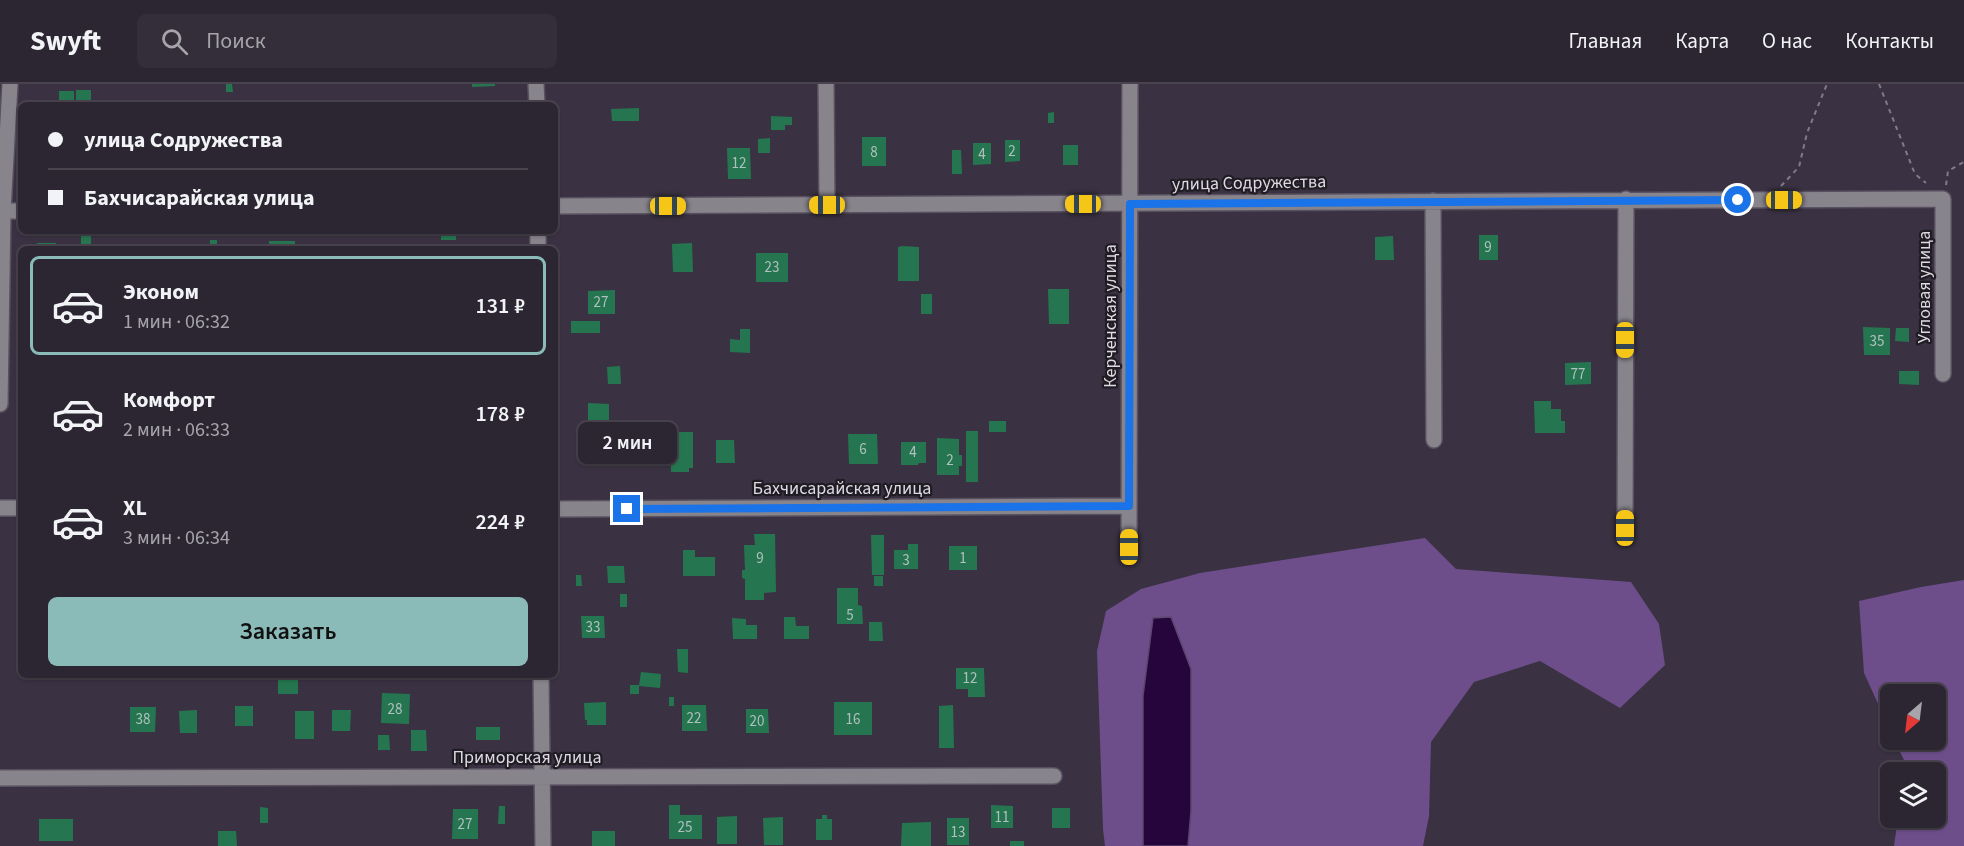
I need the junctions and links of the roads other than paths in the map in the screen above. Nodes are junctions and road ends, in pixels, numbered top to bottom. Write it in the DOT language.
graph roads {
  1 [pos="10,84"];
  2 [pos="536,84"];
  3 [pos="826,84"];
  4 [pos="1130,84"];
  5 [pos="537,102"];
  6 [pos="1626,199"];
  7 [pos="1943,199"];
  8 [pos="1433,201"];
  9 [pos="1130,204"];
  10 [pos="827,205"];
  11 [pos="558,206"];
  12 [pos="2,211"];
  13 [pos="18,211"];
  14 [pos="1943,374"];
  15 [pos="0,404"];
  16 [pos="1434,440"];
  17 [pos="1129,506"];
  18 [pos="0,508"];
  19 [pos="18,508"];
  20 [pos="558,509"];
  21 [pos="1625,528"];
  22 [pos="1129,547"];
  23 [pos="541,678"];
  24 [pos="1054,776"];
  25 [pos="543,777"];
  26 [pos="0,778"];
  27 [pos="543,846"];
  1 -- 12 [label="street"];
  2 -- 5 [label="street"];
  3 -- 10 [label="street"];
  4 -- 9 [label="street, Керченская улица"];
  6 -- 7 [label="street, улица Содружества"];
  6 -- 8 [label="street, улица Содружества"];
  6 -- 21 [label="street"];
  7 -- 14 [label="street, Угловая улица"];
  8 -- 9 [label="street, улица Содружества"];
  8 -- 16 [label="street"];
  9 -- 10 [label="street, улица Содружества"];
  9 -- 17 [label="street, Керченская улица"];
  10 -- 11 [label="street, улица Содружества"];
  12 -- 13 [label="street"];
  12 -- 15 [label="street"];
  17 -- 20 [label="street, Бахчисарайская улица"];
  17 -- 22 [label="street, Керченская улица"];
  18 -- 19 [label="street"];
  23 -- 25 [label="street"];
  24 -- 25 [label="street, Приморская улица"];
  25 -- 26 [label="street, Приморская улица"];
  25 -- 27 [label="street"];
}
